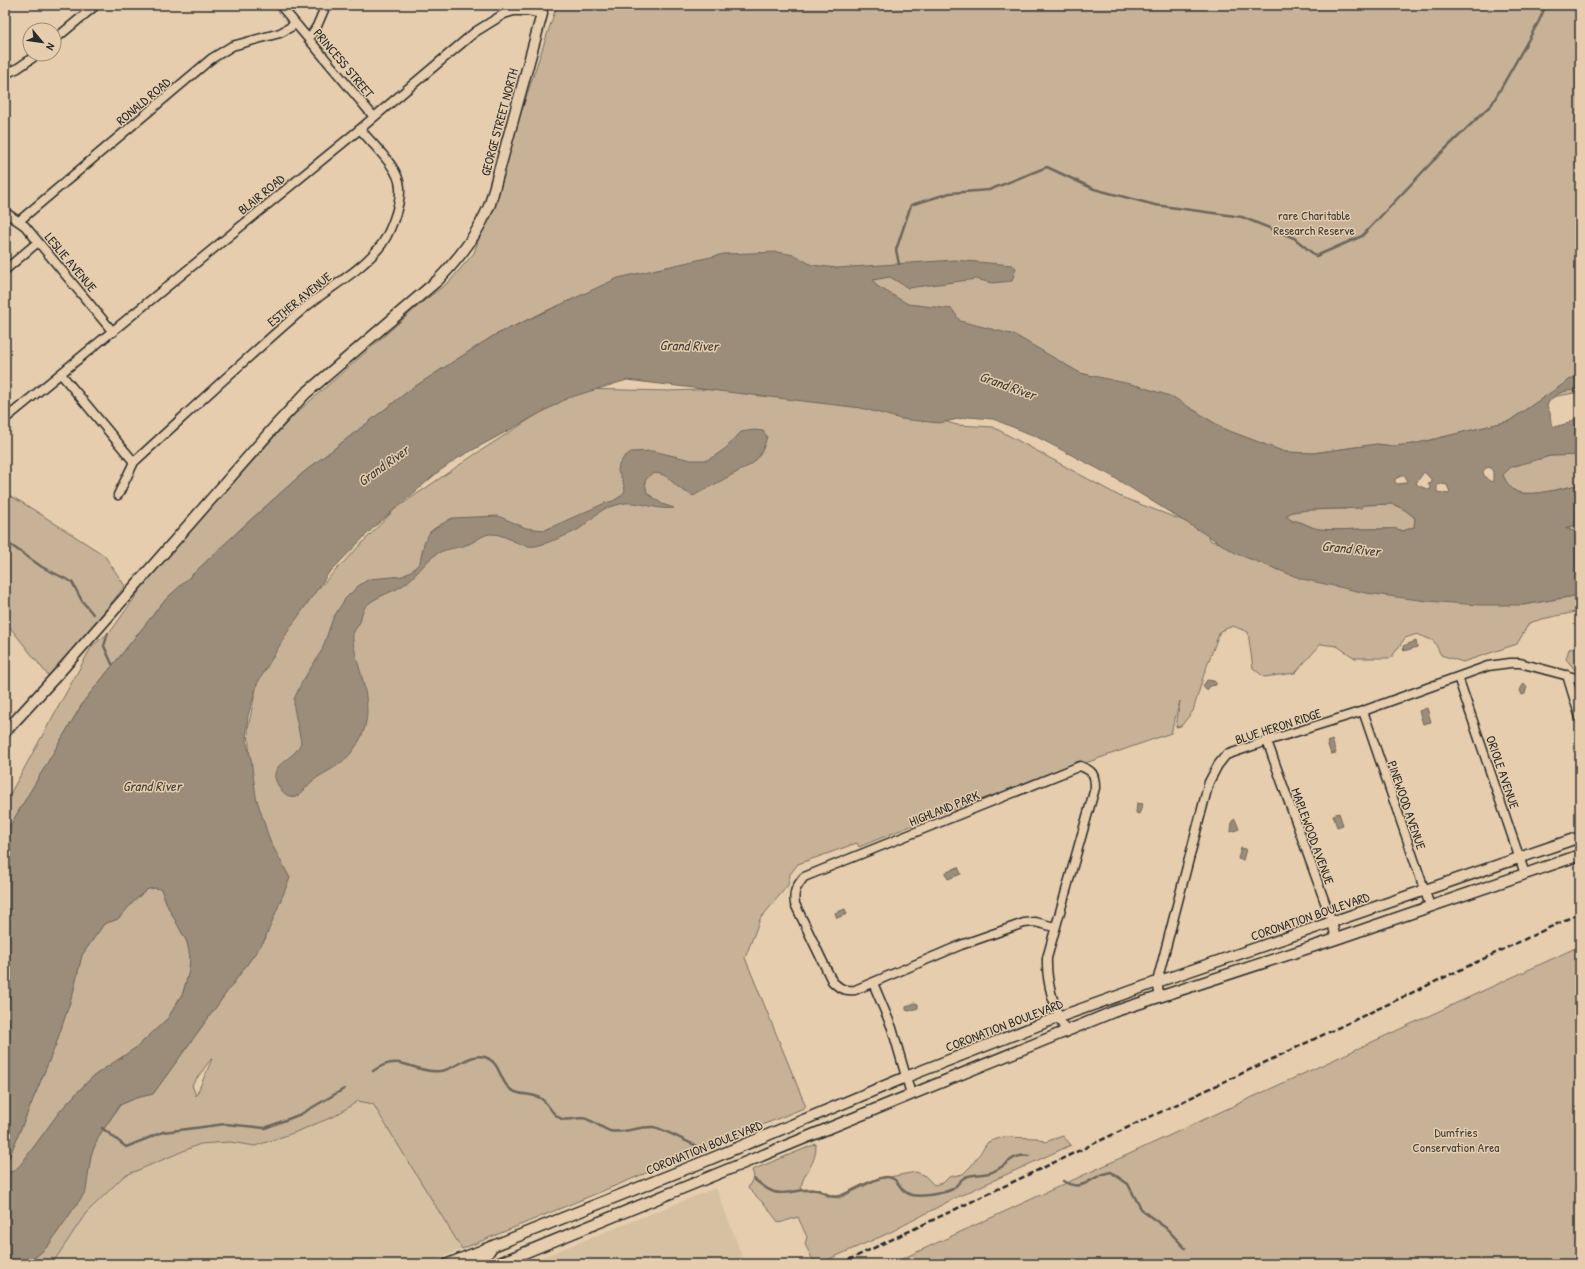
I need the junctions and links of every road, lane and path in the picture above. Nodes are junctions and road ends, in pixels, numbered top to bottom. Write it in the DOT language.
graph roads {
  1 [pos="96,5"];
  2 [pos="280,5"];
  3 [pos="326,5"];
  4 [pos="550,5"];
  5 [pos="542,9"];
  6 [pos="296,24"];
  7 [pos="62,33"];
  8 [pos="309,39"];
  9 [pos="27,62"];
  10 [pos="5,74"];
  11 [pos="374,117"];
  12 [pos="360,129"];
  13 [pos="5,212"];
  14 [pos="19,221"];
  15 [pos="38,242"];
  16 [pos="5,270"];
  17 [pos="113,332"];
  18 [pos="61,374"];
  19 [pos="5,419"];
  20 [pos="134,462"];
  21 [pos="118,496"];
  22 [pos="1567,675"];
  23 [pos="1458,677"];
  24 [pos="1580,679"];
  25 [pos="1363,711"];
  26 [pos="1580,718"];
  27 [pos="5,732"];
  28 [pos="1267,741"];
  29 [pos="1580,837"];
  30 [pos="1580,855"];
  31 [pos="1520,857"];
  32 [pos="1525,874"];
  33 [pos="1424,890"];
  34 [pos="1430,906"];
  35 [pos="1332,922"];
  36 [pos="1055,927"];
  37 [pos="1336,939"];
  38 [pos="1267,944"];
  39 [pos="1273,960"];
  40 [pos="1157,982"];
  41 [pos="873,983"];
  42 [pos="1160,997"];
  43 [pos="1059,1017"];
  44 [pos="1066,1033"];
  45 [pos="906,1077"];
  46 [pos="911,1094"];
  47 [pos="771,1133"];
  48 [pos="776,1149"];
  49 [pos="494,1246"];
  50 [pos="448,1264"];
  51 [pos="473,1264"];
  52 [pos="497,1264"];
  1 -- 7 [label="street"];
  2 -- 6 [label="street, PRINCESS STREET"];
  3 -- 8 [label="street"];
  4 -- 5 [label="main road"];
  5 -- 11 [label="street, BLAIR ROAD"];
  5 -- 27 [label="main road, GEORGE STREET NORTH"];
  6 -- 8 [label="street, PRINCESS STREET"];
  6 -- 14 [label="street, RONALD ROAD"];
  8 -- 11 [label="street, PRINCESS STREET"];
  9 -- 10 [label="street"];
  11 -- 12 [label="street, BLAIR ROAD"];
  12 -- 17 [label="street, BLAIR ROAD"];
  12 -- 20 [label="street, ESTHER AVENUE"];
  13 -- 14 [label="street, LESLIE AVENUE"];
  14 -- 15 [label="street, LESLIE AVENUE"];
  15 -- 16 [label="street"];
  15 -- 17 [label="street, LESLIE AVENUE"];
  17 -- 18 [label="street, BLAIR ROAD"];
  18 -- 19 [label="street, BLAIR ROAD"];
  18 -- 20 [label="street"];
  20 -- 21 [label="street, ESTHER AVENUE"];
  22 -- 23 [label="street, BLUE HERON RIDGE"];
  22 -- 24 [label="street, BLUE HERON RIDGE"];
  22 -- 26 [label="street"];
  23 -- 25 [label="street, BLUE HERON RIDGE"];
  23 -- 31 [label="street, ORIOLE AVENUE"];
  25 -- 28 [label="street, BLUE HERON RIDGE"];
  25 -- 33 [label="street, PINEWOOD AVENUE"];
  28 -- 35 [label="street, MAPLEWOOD AVENUE"];
  28 -- 40 [label="street, BLUE HERON RIDGE"];
  29 -- 31 [label="main road, CORONATION BOULEVARD"];
  30 -- 32 [label="main road"];
  31 -- 32 [label="street, ORIOLE AVENUE"];
  31 -- 33 [label="main road, CORONATION BOULEVARD"];
  32 -- 34 [label="main road"];
  33 -- 34 [label="street, PINEWOOD AVENUE"];
  33 -- 35 [label="main road, CORONATION BOULEVARD"];
  34 -- 37 [label="main road"];
  35 -- 37 [label="street, MAPLEWOOD AVENUE"];
  35 -- 38 [label="main road, CORONATION BOULEVARD"];
  36 -- 41 [label="street, HIGHLAND PARK"];
  36 -- 41 [label="street, HIGHLAND PARK"];
  36 -- 43 [label="street, HIGHLAND PARK"];
  37 -- 39 [label="main road"];
  38 -- 39 [label="main road"];
  38 -- 40 [label="main road, CORONATION BOULEVARD"];
  39 -- 42 [label="main road"];
  40 -- 42 [label="street, BLUE HERON RIDGE"];
  40 -- 43 [label="main road, CORONATION BOULEVARD"];
  41 -- 45 [label="street"];
  42 -- 44 [label="main road"];
  43 -- 44 [label="street, HIGHLAND PARK"];
  43 -- 45 [label="main road, CORONATION BOULEVARD"];
  44 -- 46 [label="main road"];
  45 -- 46 [label="street"];
  45 -- 47 [label="main road, CORONATION BOULEVARD"];
  46 -- 48 [label="main road"];
  47 -- 48 [label="main road"];
  47 -- 49 [label="main road, CORONATION BOULEVARD"];
  48 -- 52 [label="main road"];
  49 -- 50 [label="main road, CORONATION BOULEVARD"];
  49 -- 51 [label="main road"];
}
